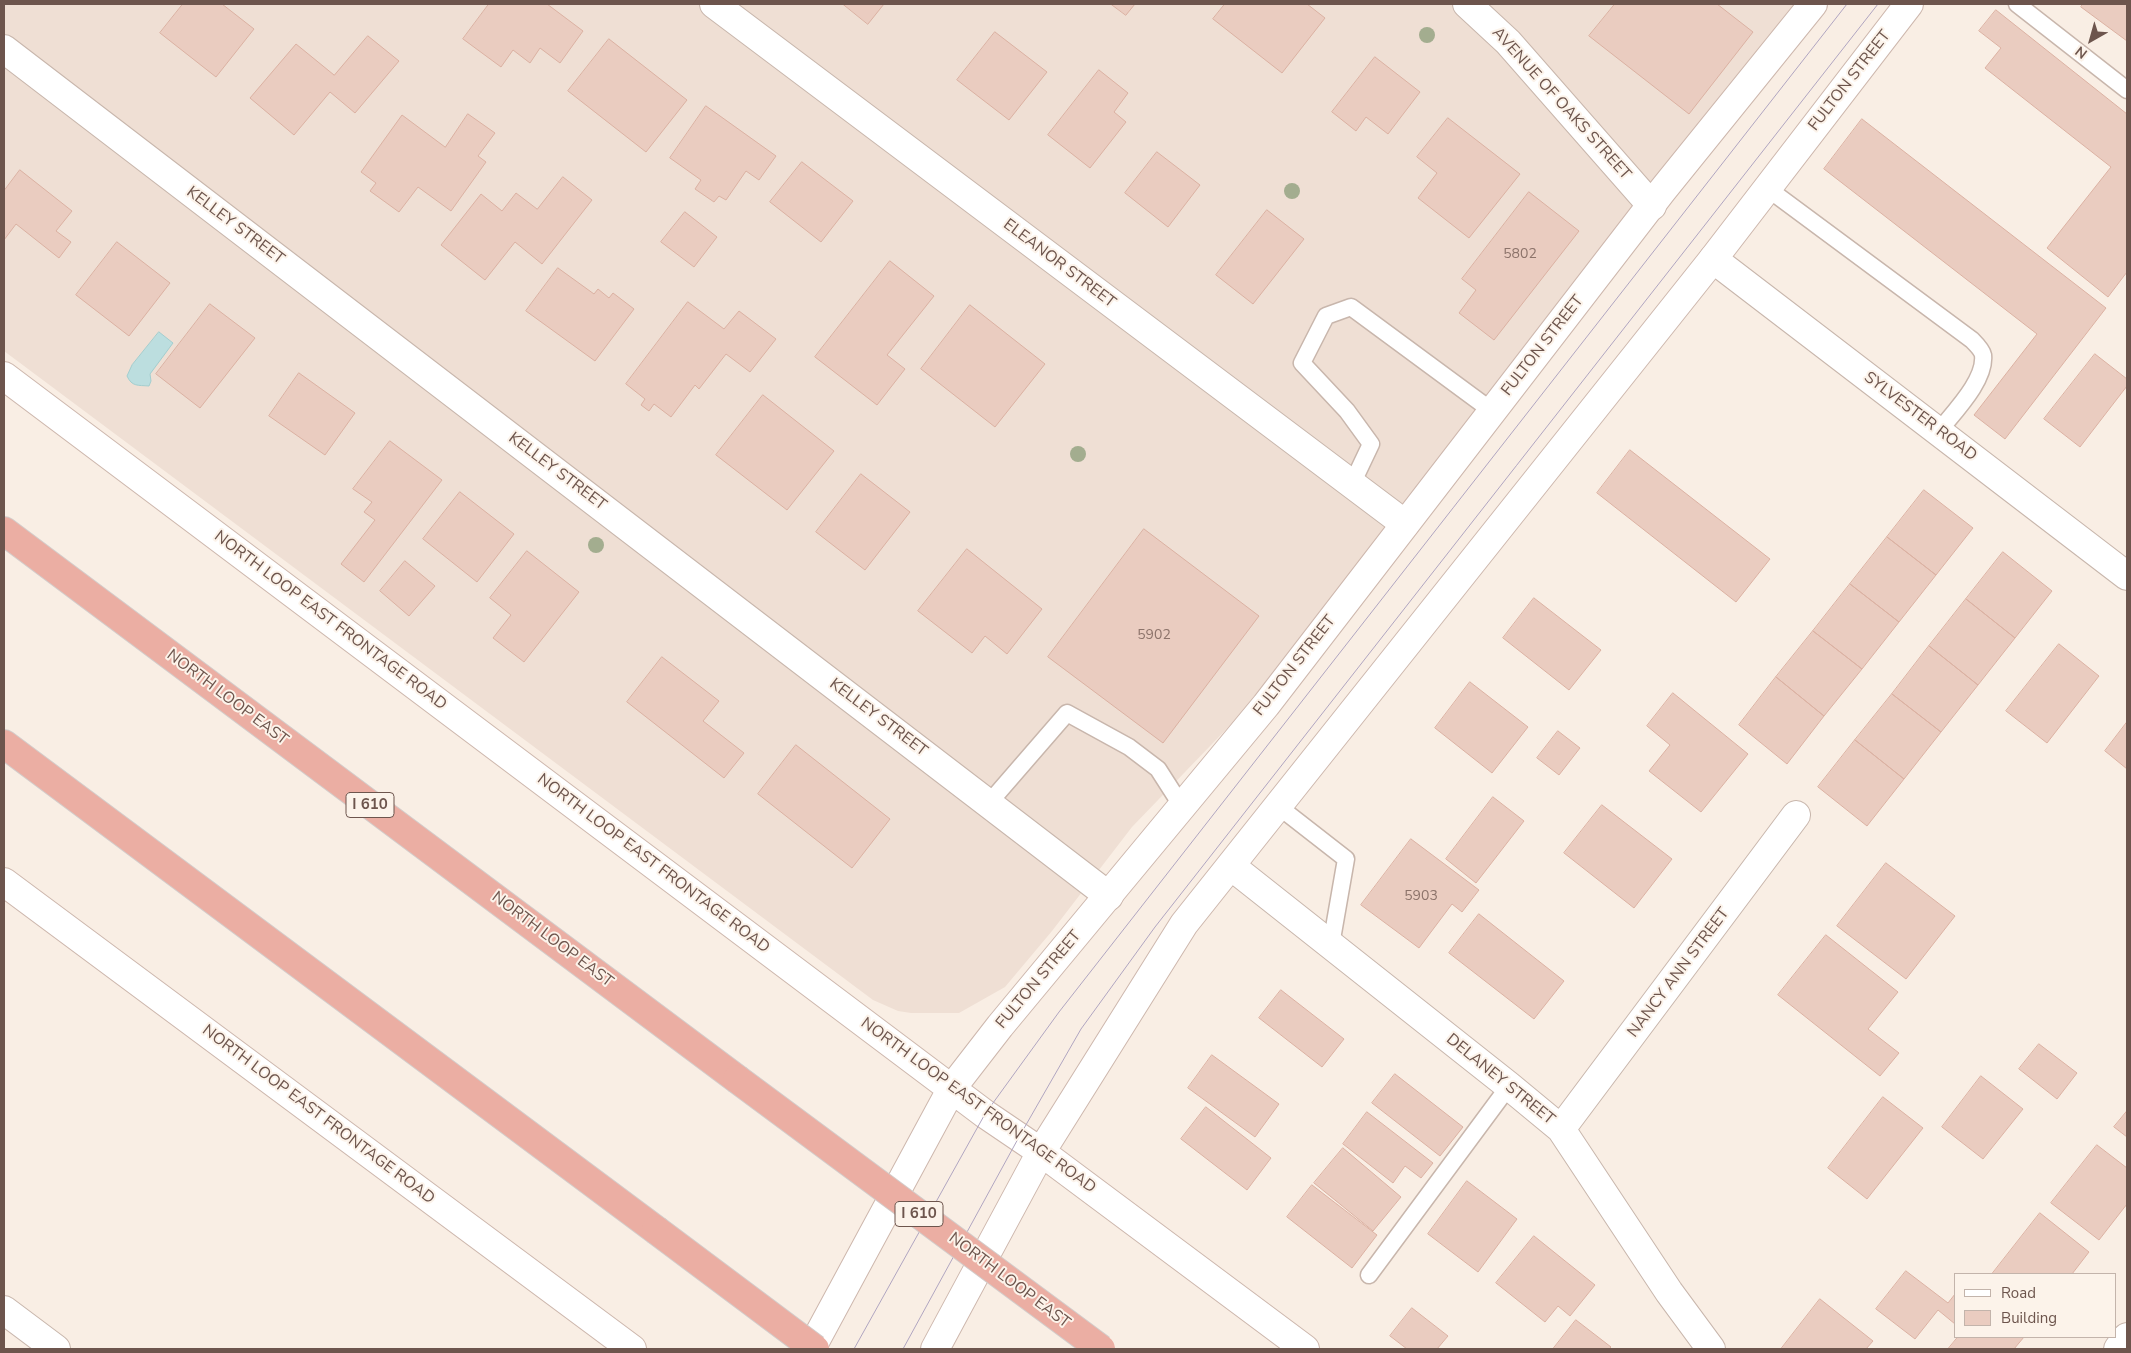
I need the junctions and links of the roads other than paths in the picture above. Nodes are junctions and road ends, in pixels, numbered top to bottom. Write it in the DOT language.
graph roads {
  1 [pos="714,4"];
  2 [pos="1468,4"];
  3 [pos="1813,4"];
  4 [pos="1909,4"];
  5 [pos="2017,4"];
  6 [pos="4,49"];
  7 [pos="2127,90"];
  8 [pos="1767,188"];
  9 [pos="1652,206"];
  10 [pos="1713,259"];
  11 [pos="4,376"];
  12 [pos="1492,411"];
  13 [pos="1939,431"];
  14 [pos="1352,484"];
  15 [pos="1405,524"];
  16 [pos="4,531"];
  17 [pos="2127,576"];
  18 [pos="4,744"];
  19 [pos="989,804"];
  20 [pos="1278,806"];
  21 [pos="1183,808"];
  22 [pos="1796,815"];
  23 [pos="1231,866"];
  24 [pos="4,882"];
  25 [pos="1109,896"];
  26 [pos="1330,945"];
  27 [pos="1509,1086"];
  28 [pos="952,1088"];
  29 [pos="1561,1129"];
  30 [pos="1041,1152"];
  31 [pos="1369,1275"];
  32 [pos="4,1310"];
  33 [pos="2127,1337"];
  34 [pos="56,1349"];
  35 [pos="632,1349"];
  36 [pos="813,1349"];
  37 [pos="935,1349"];
  38 [pos="1100,1349"];
  39 [pos="1305,1349"];
  40 [pos="1711,1349"];
  41 [pos="2118,1349"];
  1 -- 14 [label="main road, ELEANOR STREET"];
  2 -- 9 [label="main road, AVENUE OF OAKS STREET"];
  3 -- 9 [label="main road, FULTON STREET"];
  4 -- 8 [label="main road, FULTON STREET"];
  5 -- 7 [label="lane"];
  6 -- 19 [label="main road, KELLEY STREET"];
  8 -- 10 [label="main road, FULTON STREET"];
  8 -- 13 [label="lane"];
  9 -- 12 [label="main road, FULTON STREET"];
  10 -- 13 [label="main road, SYLVESTER ROAD"];
  10 -- 20 [label="main road, FULTON STREET"];
  11 -- 28 [label="main road, NORTH LOOP EAST FRONTAGE ROAD"];
  12 -- 14 [label="lane"];
  12 -- 15 [label="main road, FULTON STREET"];
  13 -- 17 [label="main road, SYLVESTER ROAD"];
  14 -- 15 [label="main road, ELEANOR STREET"];
  15 -- 21 [label="main road, FULTON STREET"];
  16 -- 38 [label="highway, NORTH LOOP EAST / I 610, bridge"];
  18 -- 36 [label="highway, bridge"];
  19 -- 21 [label="lane"];
  19 -- 25 [label="main road, KELLEY STREET"];
  20 -- 23 [label="main road, FULTON STREET"];
  20 -- 26 [label="lane"];
  21 -- 25 [label="main road, FULTON STREET"];
  22 -- 29 [label="main road, NANCY ANN STREET"];
  23 -- 26 [label="main road, DELANEY STREET"];
  23 -- 30 [label="main road, FULTON STREET"];
  24 -- 35 [label="main road, NORTH LOOP EAST FRONTAGE ROAD"];
  25 -- 28 [label="main road, FULTON STREET"];
  26 -- 27 [label="main road, DELANEY STREET"];
  27 -- 29 [label="main road, DELANEY STREET"];
  27 -- 31 [label="lane"];
  28 -- 30 [label="main road, NORTH LOOP EAST FRONTAGE ROAD"];
  28 -- 36 [label="main road, FULTON STREET"];
  29 -- 40 [label="main road, DELANEY STREET"];
  30 -- 37 [label="main road, FULTON STREET"];
  30 -- 39 [label="main road, NORTH LOOP EAST FRONTAGE ROAD"];
  32 -- 34 [label="main road"];
  33 -- 41 [label="main road"];
}
